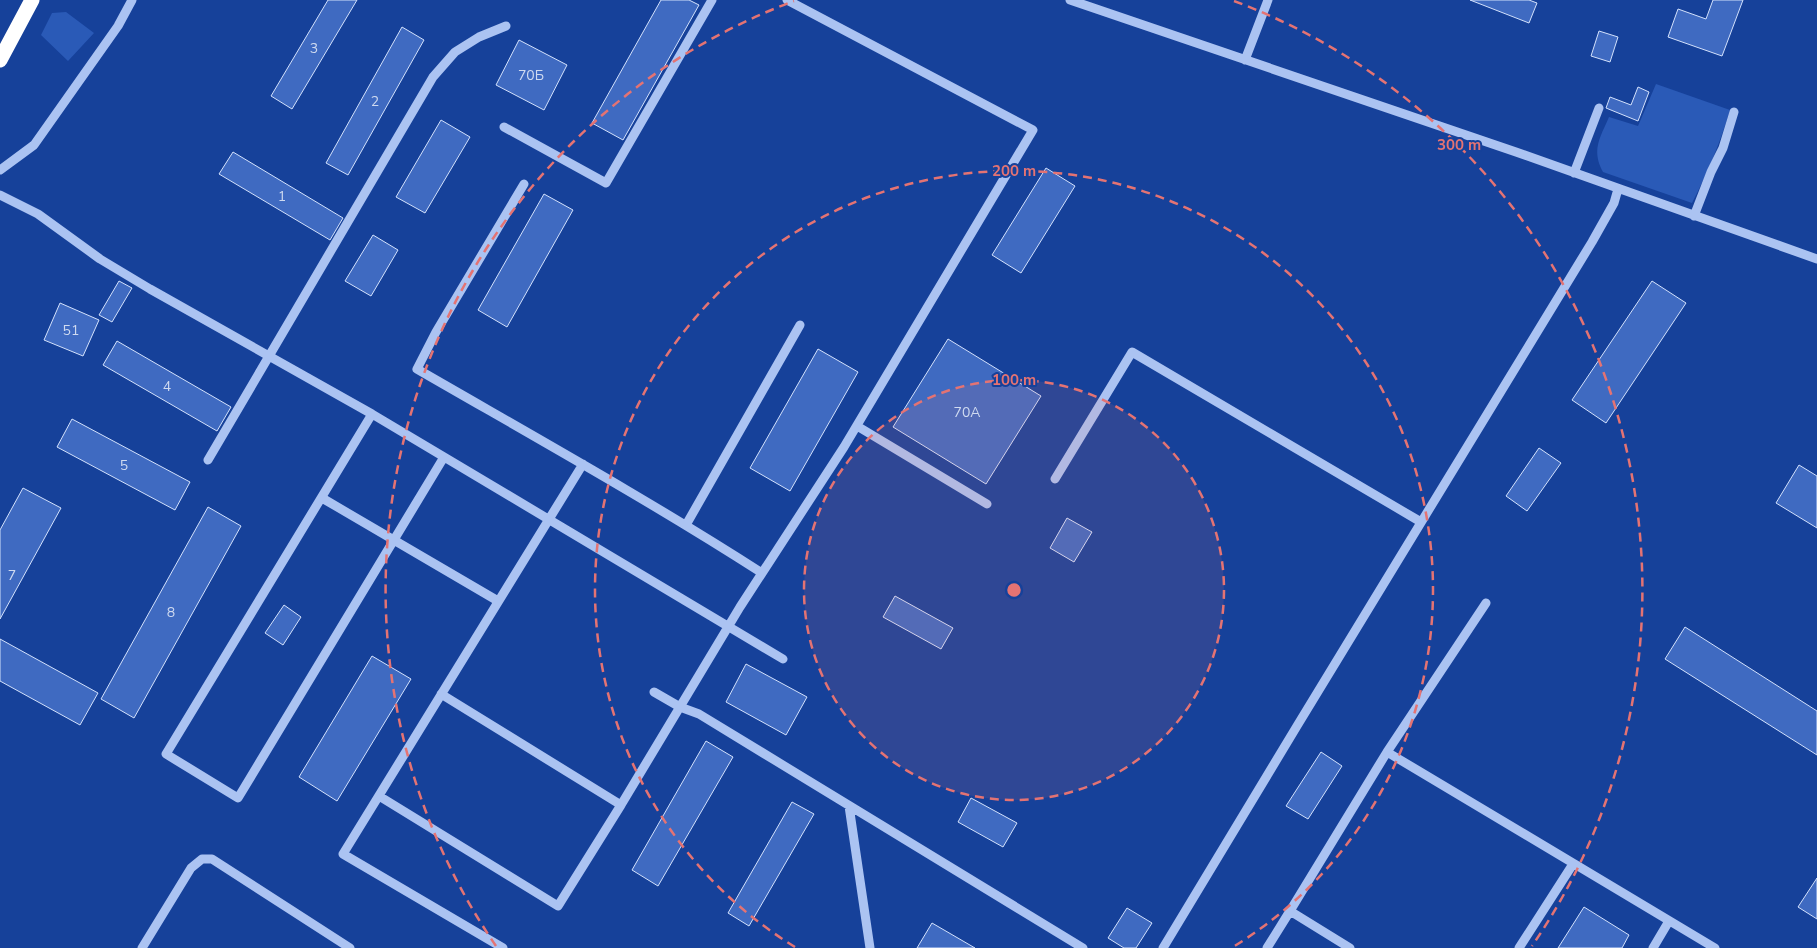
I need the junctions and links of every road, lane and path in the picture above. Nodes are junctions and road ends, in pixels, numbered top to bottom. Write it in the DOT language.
graph roads {
  1 [pos="32,0"];
  2 [pos="132,0"];
  3 [pos="712,0"];
  4 [pos="787,0"];
  5 [pos="1070,0"];
  6 [pos="1268,0"];
  7 [pos="506,26"];
  8 [pos="0,60"];
  9 [pos="1245,60"];
  10 [pos="1599,108"];
  11 [pos="1734,112"];
  12 [pos="504,127"];
  13 [pos="0,170"];
  14 [pos="1574,173"];
  15 [pos="524,184"];
  16 [pos="1618,189"];
  17 [pos="0,196"];
  18 [pos="1694,216"];
  19 [pos="1817,259"];
  20 [pos="800,325"];
  21 [pos="269,355"];
  22 [pos="372,414"];
  23 [pos="857,426"];
  24 [pos="444,457"];
  25 [pos="208,460"];
  26 [pos="583,464"];
  27 [pos="1055,479"];
  28 [pos="322,498"];
  29 [pos="987,504"];
  30 [pos="548,520"];
  31 [pos="1422,522"];
  32 [pos="686,525"];
  33 [pos="394,539"];
  34 [pos="762,573"];
  35 [pos="498,601"];
  36 [pos="1486,603"];
  37 [pos="728,628"];
  38 [pos="783,659"];
  39 [pos="654,692"];
  40 [pos="441,694"];
  41 [pos="680,707"];
  42 [pos="1387,752"];
  43 [pos="379,796"];
  44 [pos="621,805"];
  45 [pos="849,806"];
  46 [pos="1573,864"];
  47 [pos="1290,911"];
  48 [pos="1669,921"];
  49 [pos="340,945"];
  50 [pos="142,948"];
  51 [pos="350,948"];
  52 [pos="503,948"];
  53 [pos="870,948"];
  54 [pos="1084,948"];
  55 [pos="1163,948"];
  56 [pos="1267,948"];
  57 [pos="1350,948"];
  58 [pos="1519,948"];
  59 [pos="1653,948"];
  60 [pos="1715,948"];
  1 -- 8 [label="highway"];
  2 -- 13 [label="street"];
  3 -- 12 [label="street"];
  4 -- 23 [label="street"];
  5 -- 9 [label="street"];
  6 -- 9 [label="street"];
  7 -- 21 [label="street"];
  9 -- 14 [label="street"];
  10 -- 14 [label="street"];
  11 -- 18 [label="street"];
  14 -- 16 [label="street"];
  15 -- 26 [label="street"];
  16 -- 18 [label="street"];
  16 -- 31 [label="street"];
  17 -- 21 [label="street"];
  18 -- 19 [label="street"];
  20 -- 32 [label="street"];
  21 -- 22 [label="street"];
  21 -- 25 [label="street"];
  22 -- 24 [label="street"];
  22 -- 28 [label="street"];
  23 -- 29 [label="street"];
  23 -- 34 [label="street"];
  24 -- 30 [label="street"];
  24 -- 33 [label="street"];
  26 -- 30 [label="street"];
  26 -- 32 [label="street"];
  27 -- 31 [label="street"];
  28 -- 33 [label="street"];
  28 -- 33 [label="street"];
  30 -- 35 [label="street"];
  30 -- 37 [label="street"];
  31 -- 55 [label="street"];
  32 -- 34 [label="street"];
  33 -- 35 [label="street"];
  34 -- 37 [label="street"];
  35 -- 40 [label="street"];
  36 -- 42 [label="street"];
  37 -- 38 [label="street"];
  37 -- 41 [label="street"];
  39 -- 41 [label="street"];
  40 -- 43 [label="street"];
  40 -- 44 [label="street"];
  41 -- 44 [label="street"];
  41 -- 45 [label="street"];
  42 -- 46 [label="street"];
  42 -- 47 [label="street"];
  43 -- 44 [label="street"];
  43 -- 52 [label="street"];
  45 -- 53 [label="street"];
  45 -- 54 [label="street"];
  46 -- 48 [label="street"];
  46 -- 58 [label="street"];
  47 -- 56 [label="street"];
  47 -- 57 [label="street"];
  48 -- 59 [label="street"];
  48 -- 60 [label="street"];
  49 -- 50 [label="street"];
  49 -- 51 [label="street"];
}
